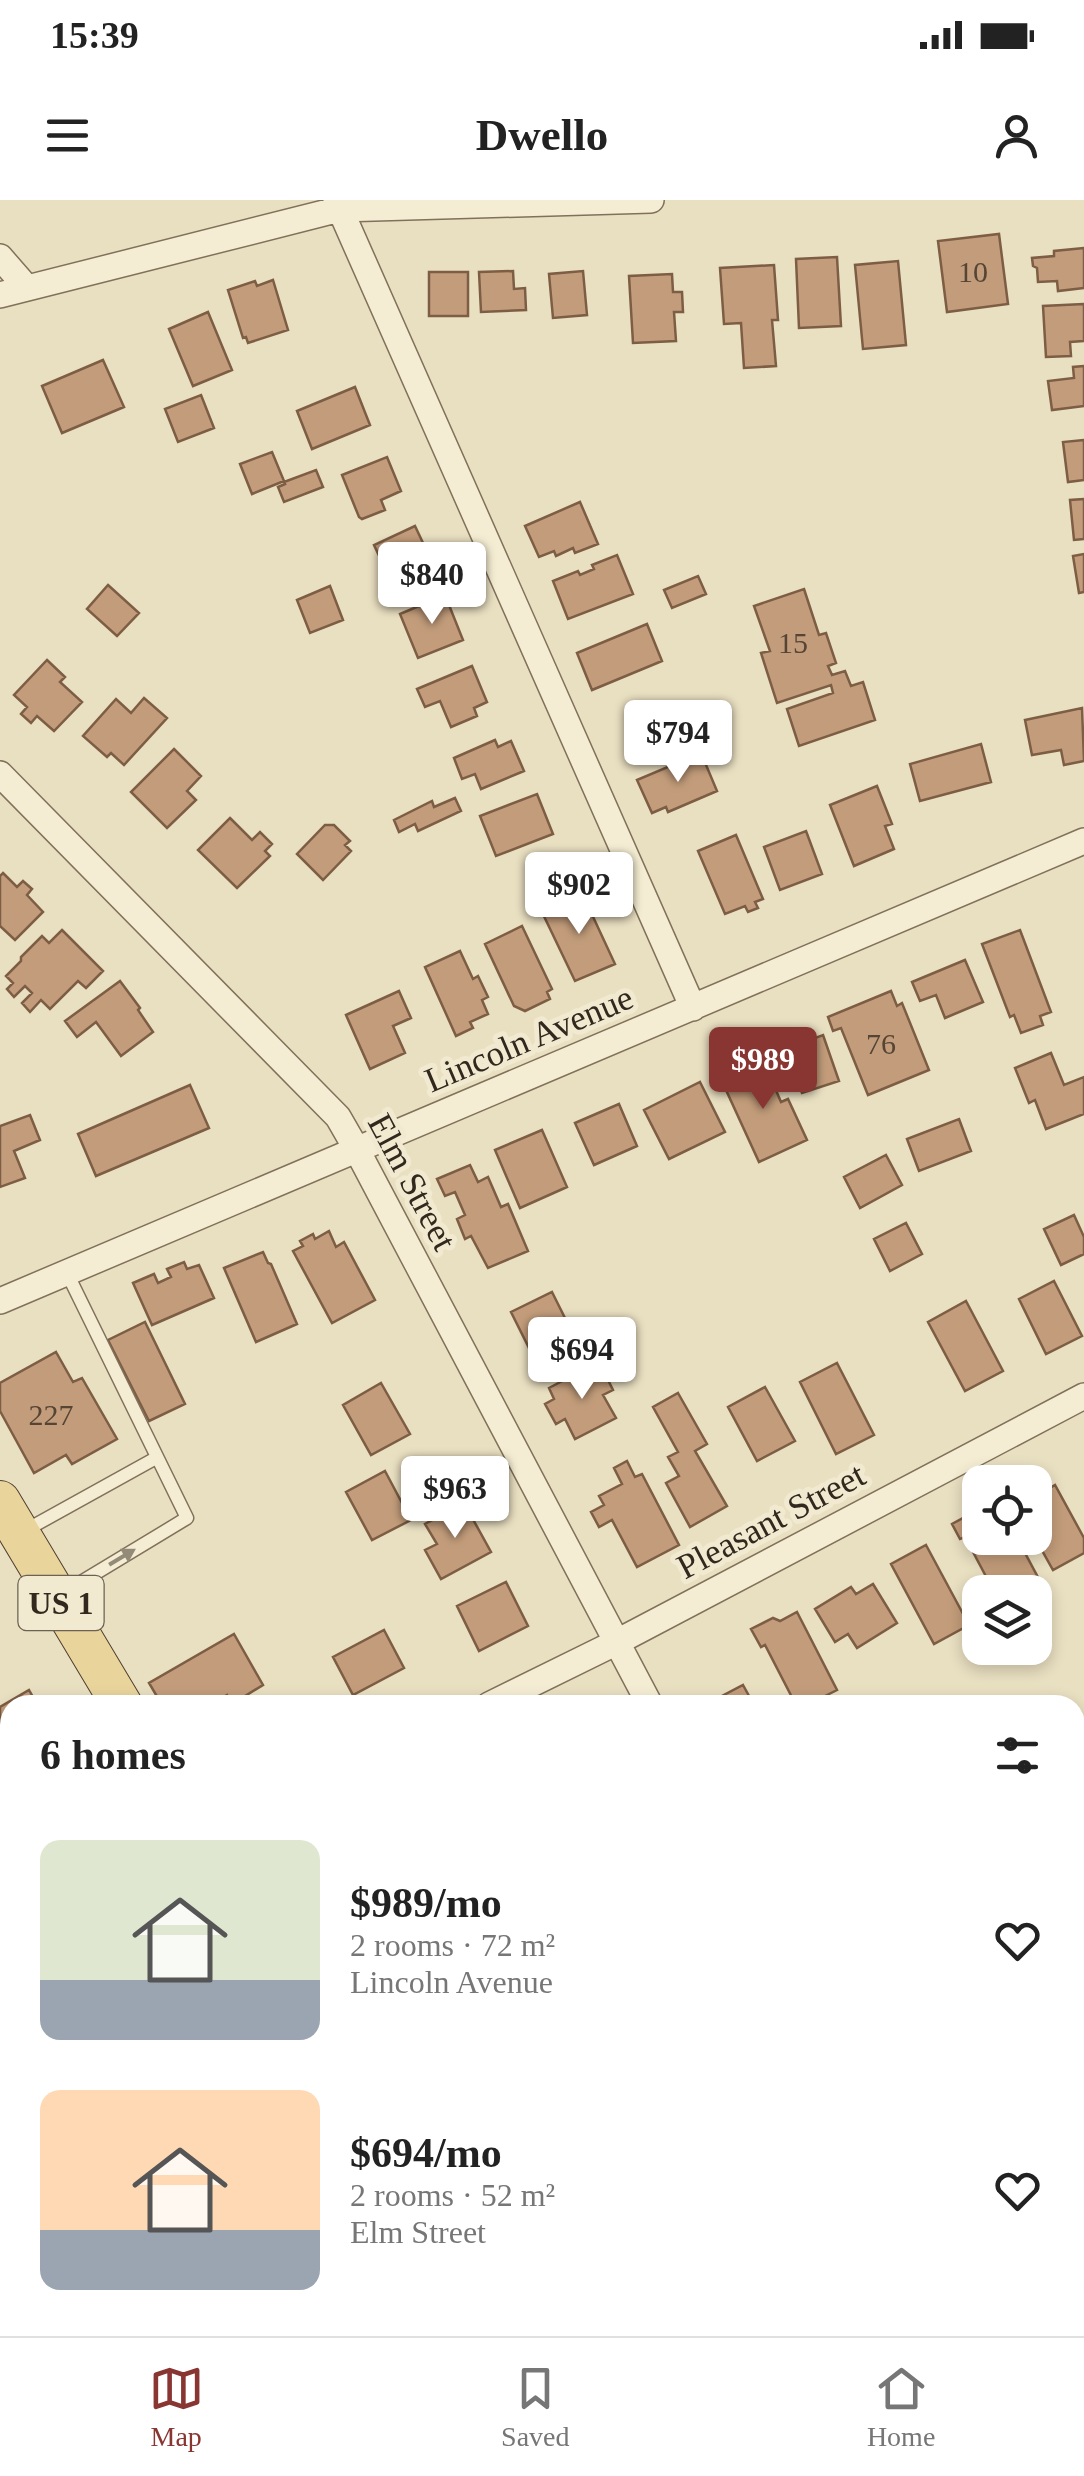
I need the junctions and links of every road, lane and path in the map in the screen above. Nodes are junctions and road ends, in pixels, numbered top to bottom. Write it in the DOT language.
graph roads {
  1 [pos="651,200"];
  2 [pos="338,205"];
  3 [pos="0,257"];
  4 [pos="27,288"];
  5 [pos="0,295"];
  6 [pos="0,774"];
  7 [pos="1084,840"];
  8 [pos="694,1008"];
  9 [pos="357,1150"];
  10 [pos="67,1273"];
  11 [pos="0,1301"];
  12 [pos="1084,1396"];
  13 [pos="156,1458"];
  14 [pos="10,1517"];
  15 [pos="57,1596"];
  16 [pos="616,1642"];
  17 [pos="116,1695"];
  18 [pos="509,1695"];
  19 [pos="645,1695"];
  1 -- 2 [label="street"];
  2 -- 4 [label="street"];
  2 -- 8 [label="street"];
  3 -- 4 [label="street"];
  4 -- 5 [label="street"];
  6 -- 9 [label="street, Elm Street"];
  7 -- 8 [label="street, Lincoln Avenue"];
  8 -- 9 [label="street, Lincoln Avenue"];
  9 -- 10 [label="street, Lincoln Avenue"];
  9 -- 16 [label="street, Elm Street"];
  10 -- 11 [label="street, Lincoln Avenue"];
  10 -- 13 [label="lane"];
  12 -- 16 [label="street, Pleasant Street"];
  13 -- 14 [label="lane"];
  15 -- 13 [label="lane, one-way"];
  14 -- 15 [label="main road, US 1"];
  15 -- 17 [label="main road, US 1"];
  16 -- 18 [label="street, Pleasant Street"];
  16 -- 19 [label="street, Elm Street"];
}
